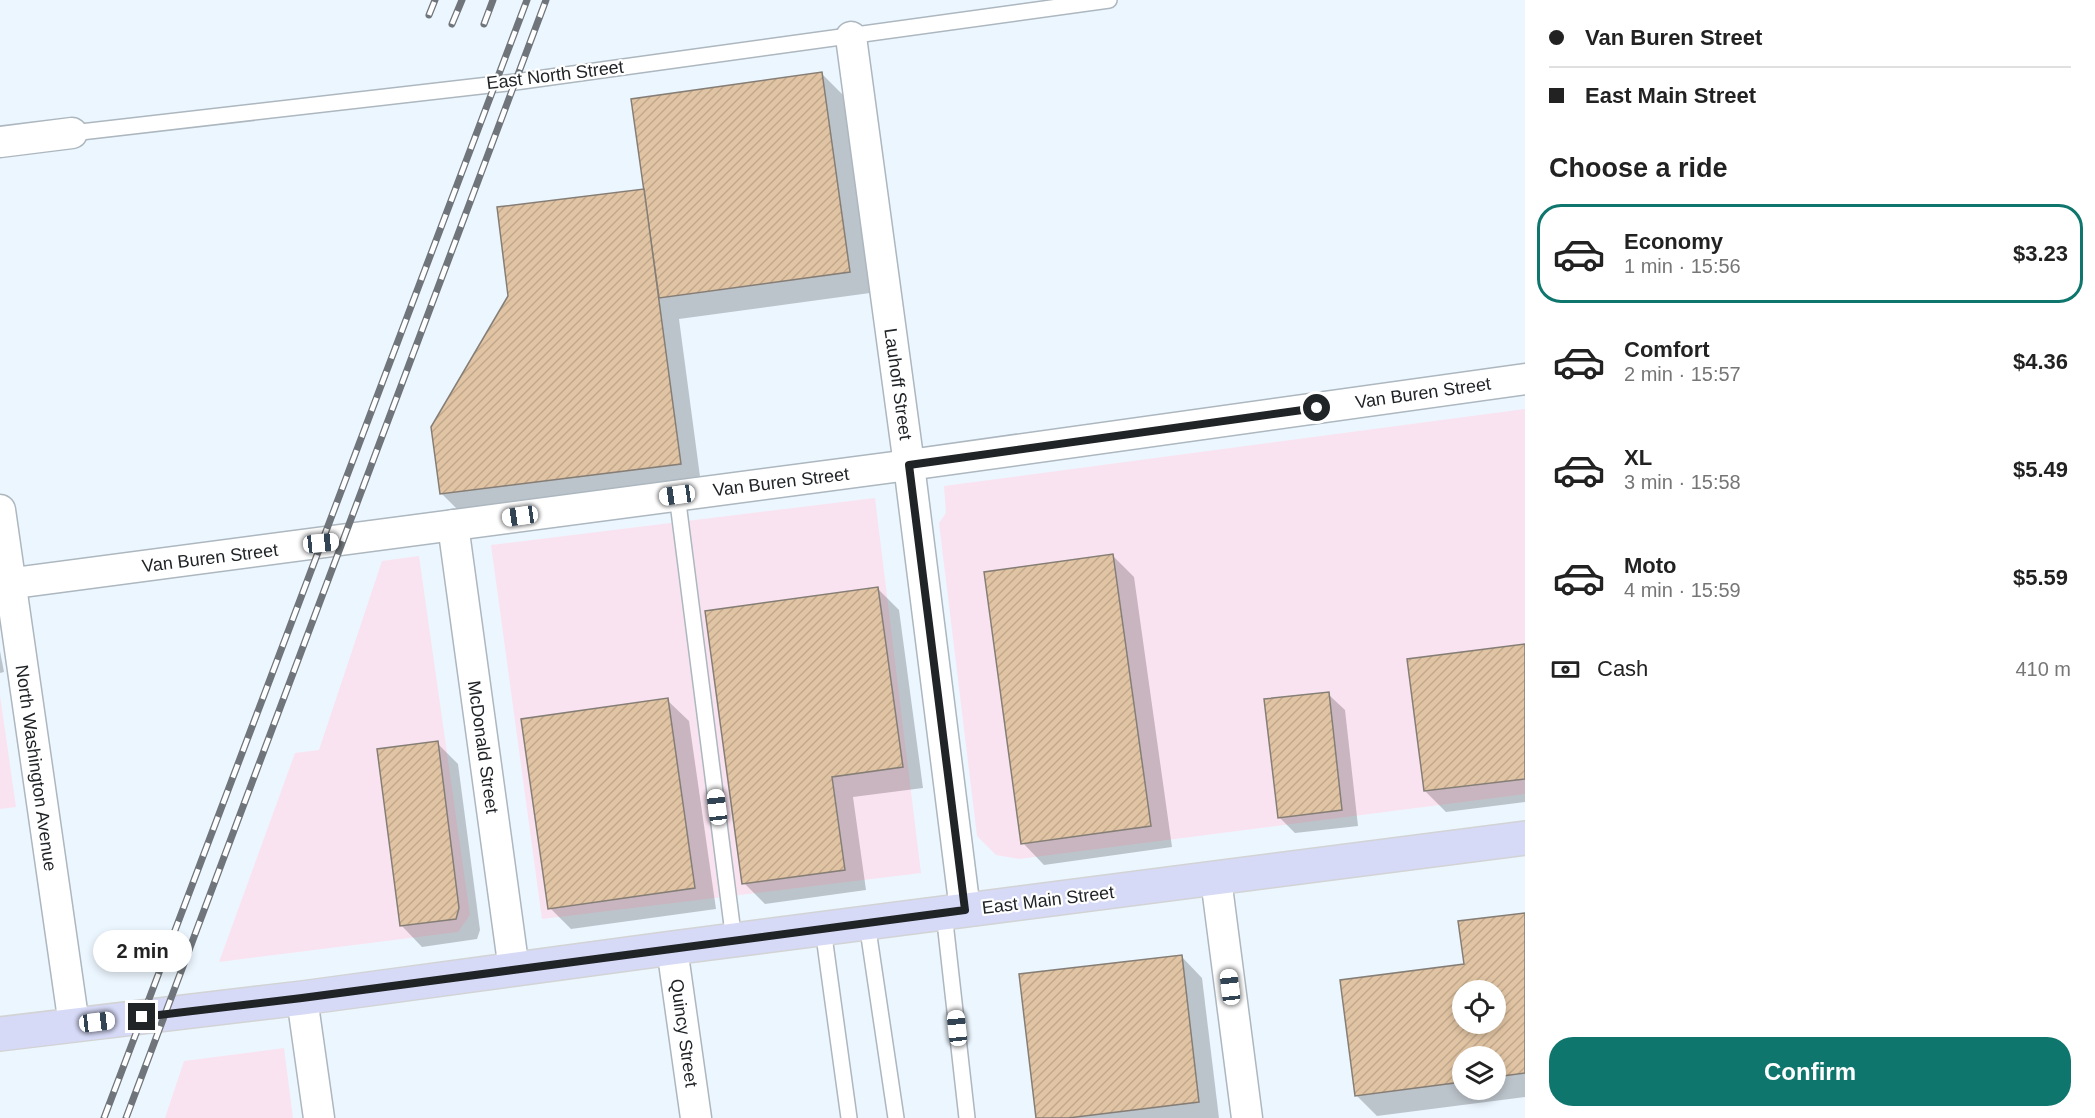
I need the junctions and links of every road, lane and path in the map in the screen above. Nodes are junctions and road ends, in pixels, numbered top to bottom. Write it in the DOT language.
graph roads {
  1 [pos="1109,0"];
  2 [pos="851,37"];
  3 [pos="72,133"];
  4 [pos="0,142"];
  5 [pos="1525,379"];
  6 [pos="909,465"];
  7 [pos="677,495"];
  8 [pos="0,510"];
  9 [pos="453,525"];
  10 [pos="5,585"];
  11 [pos="1525,838"];
  12 [pos="1216,879"];
  13 [pos="954,912"];
  14 [pos="867,923"];
  15 [pos="823,929"];
  16 [pos="734,941"];
  17 [pos="672,948"];
  18 [pos="514,970"];
  19 [pos="302,998"];
  20 [pos="74,1025"];
  21 [pos="0,1035"];
  22 [pos="319,1118"];
  23 [pos="696,1118"];
  24 [pos="849,1118"];
  25 [pos="896,1118"];
  26 [pos="967,1118"];
  27 [pos="1247,1118"];
  1 -- 2 [label="lane, East North Street"];
  2 -- 3 [label="lane, East North Street"];
  2 -- 6 [label="street, Lauhoff Street"];
  3 -- 4 [label="street, East North Street"];
  5 -- 6 [label="street, Van Buren Street"];
  6 -- 7 [label="street, Van Buren Street"];
  6 -- 13 [label="street, Lauhoff Street"];
  7 -- 9 [label="street, Van Buren Street"];
  7 -- 16 [label="lane"];
  8 -- 10 [label="street, North Washington Avenue"];
  9 -- 10 [label="street, Van Buren Street"];
  9 -- 18 [label="street, McDonald Street"];
  10 -- 20 [label="street, North Washington Avenue"];
  11 -- 12 [label="main road, East Main Street"];
  12 -- 13 [label="main road, East Main Street"];
  12 -- 27 [label="street"];
  13 -- 14 [label="main road, East Main Street"];
  13 -- 26 [label="lane"];
  14 -- 15 [label="main road, East Main Street"];
  14 -- 25 [label="lane"];
  15 -- 16 [label="main road, East Main Street"];
  15 -- 24 [label="lane"];
  16 -- 17 [label="main road, East Main Street"];
  17 -- 18 [label="main road, East Main Street"];
  17 -- 23 [label="street, Quincy Street"];
  18 -- 19 [label="main road, East Main Street"];
  19 -- 20 [label="main road, East Main Street"];
  19 -- 22 [label="street"];
  20 -- 21 [label="main road, East Main Street"];
}
